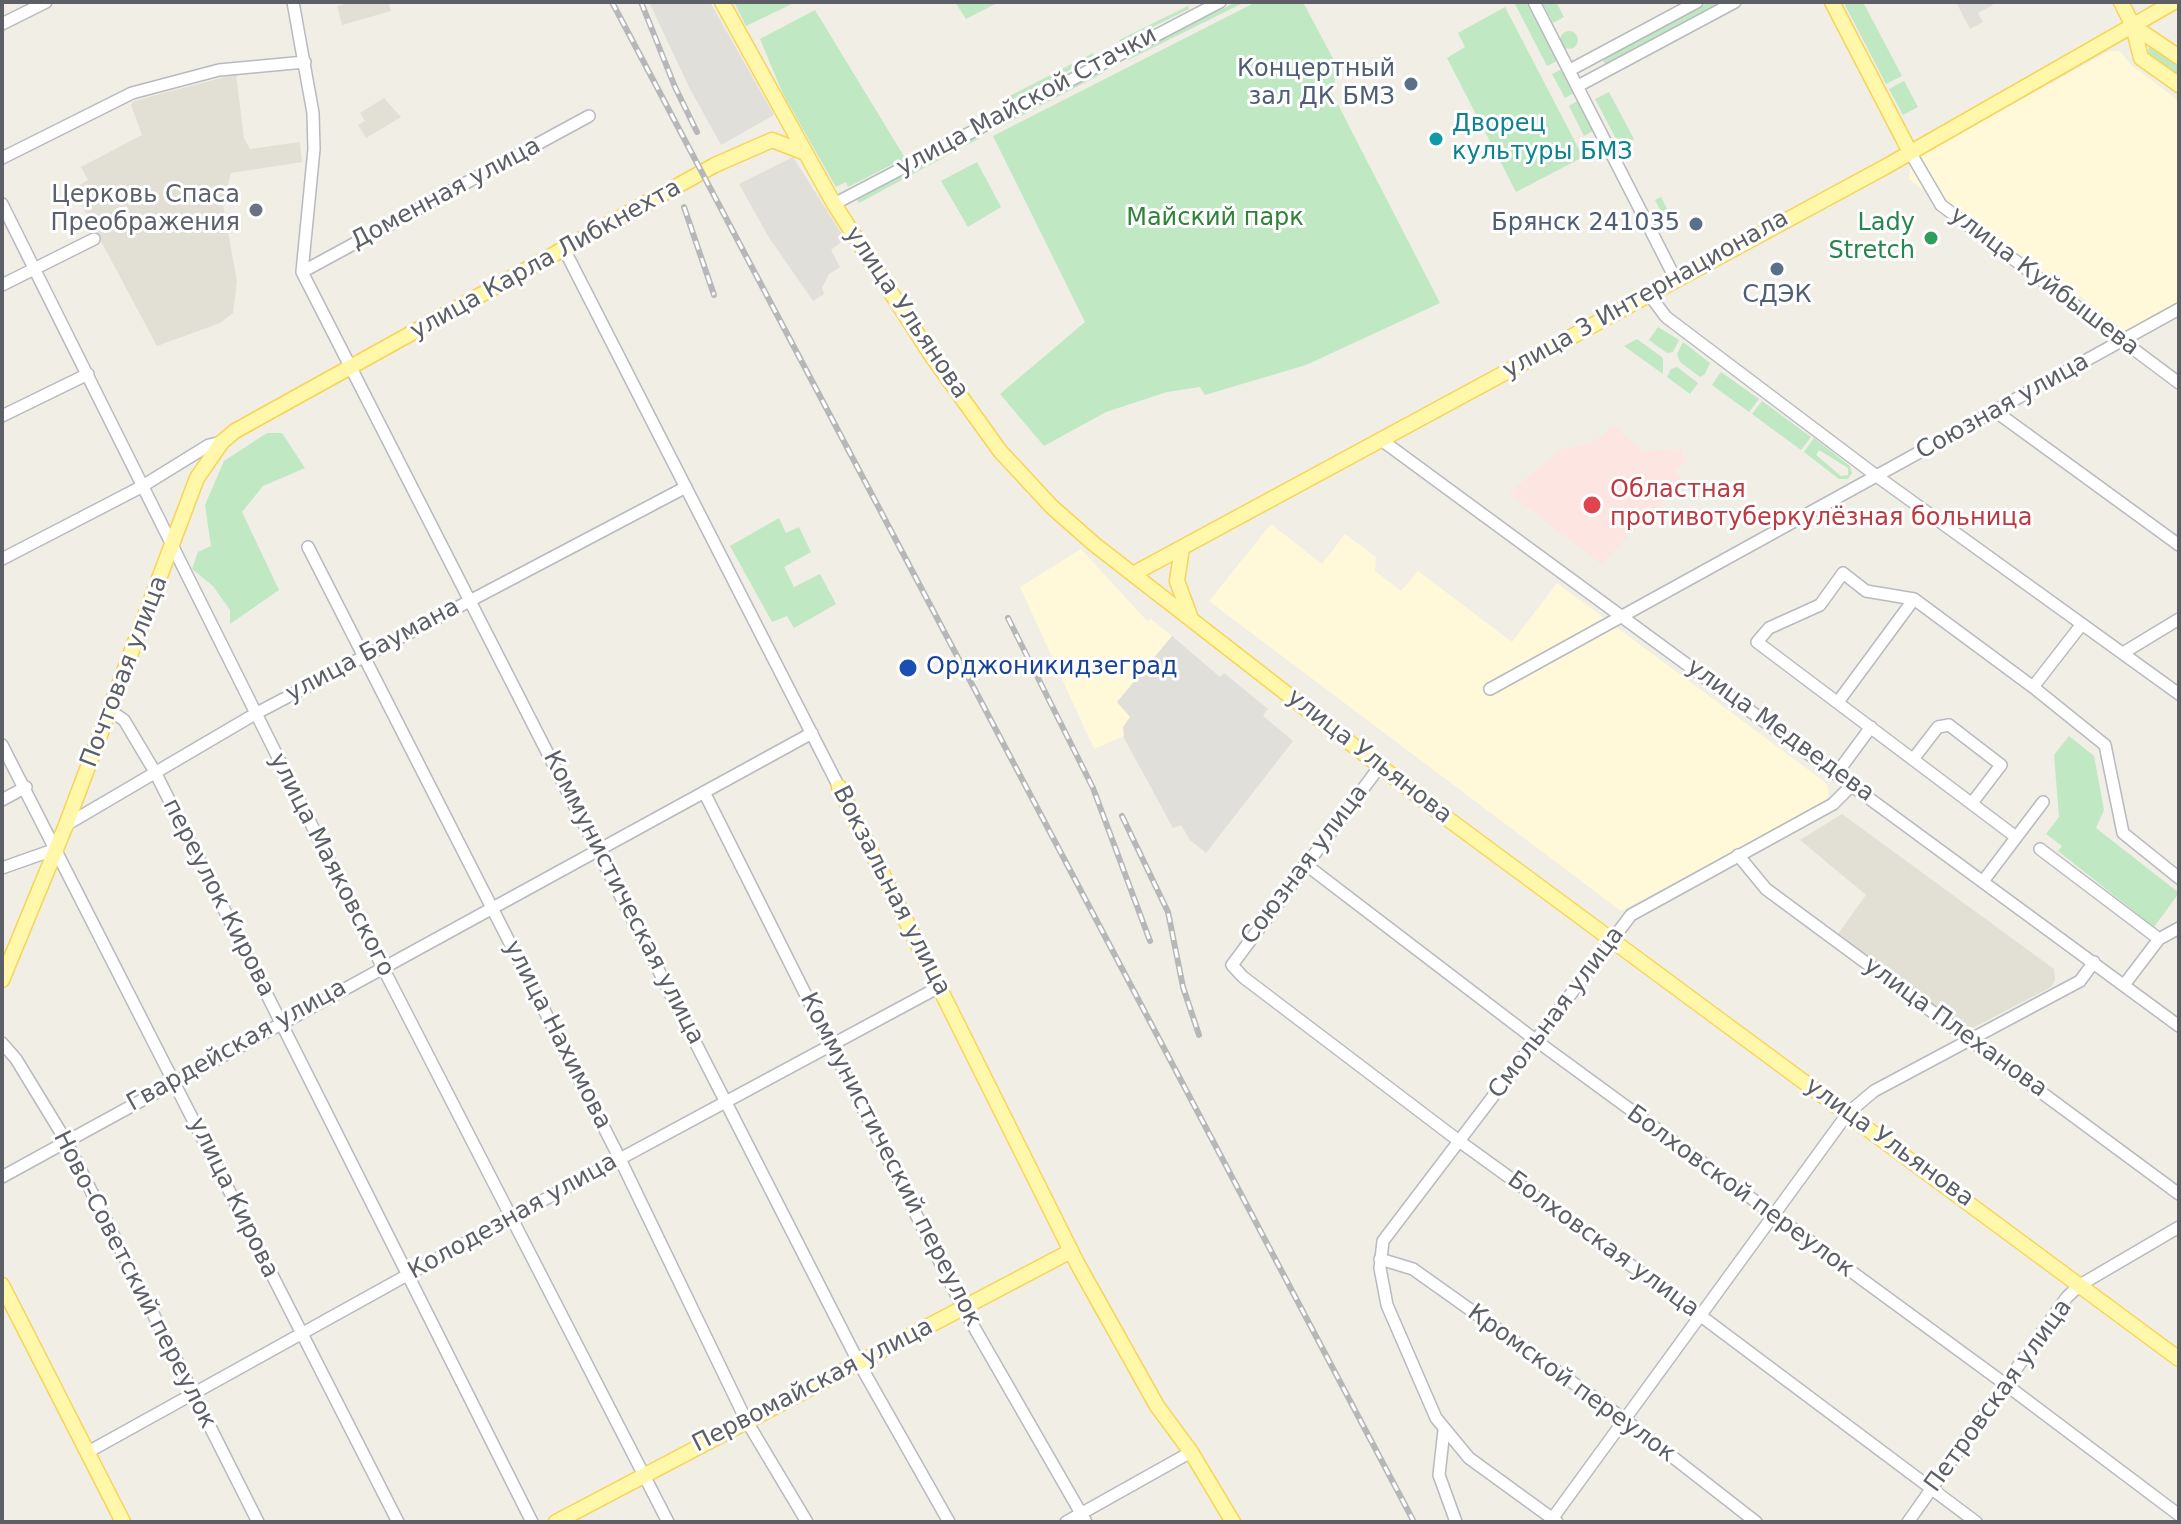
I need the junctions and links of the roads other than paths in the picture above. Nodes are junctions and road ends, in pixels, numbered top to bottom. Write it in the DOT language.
graph roads {
  1 [pos="46,2"];
  2 [pos="293,2"];
  3 [pos="722,2"];
  4 [pos="1220,2"];
  5 [pos="1534,2"];
  6 [pos="1697,2"];
  7 [pos="1735,2"];
  8 [pos="1832,2"];
  9 [pos="2121,2"];
  10 [pos="2174,2"];
  11 [pos="2,24"];
  12 [pos="2133,26"];
  13 [pos="2179,57"];
  14 [pos="305,62"];
  15 [pos="1570,70"];
  16 [pos="2179,85"];
  17 [pos="1578,86"];
  18 [pos="782,113"];
  19 [pos="589,116"];
  20 [pos="773,140"];
  21 [pos="803,152"];
  22 [pos="1910,152"];
  23 [pos="2,158"];
  24 [pos="2,204"];
  25 [pos="834,204"];
  26 [pos="94,239"];
  27 [pos="565,251"];
  28 [pos="36,268"];
  29 [pos="302,272"];
  30 [pos="1675,278"];
  31 [pos="2,285"];
  32 [pos="1648,293"];
  33 [pos="2179,309"];
  34 [pos="2121,341"];
  35 [pos="353,367"];
  36 [pos="88,374"];
  37 [pos="2179,383"];
  38 [pos="292,400"];
  39 [pos="1995,411"];
  40 [pos="2,416"];
  41 [pos="1380,439"];
  42 [pos="222,442"];
  43 [pos="1878,477"];
  44 [pos="141,487"];
  45 [pos="686,487"];
  46 [pos="2179,545"];
  47 [pos="173,546"];
  48 [pos="308,547"];
  49 [pos="1182,548"];
  50 [pos="2,559"];
  51 [pos="1133,574"];
  52 [pos="471,598"];
  53 [pos="1914,599"];
  54 [pos="1622,616"];
  55 [pos="2179,619"];
  56 [pos="1193,620"];
  57 [pos="2082,624"];
  58 [pos="2123,653"];
  59 [pos="363,658"];
  60 [pos="2033,687"];
  61 [pos="1490,689"];
  62 [pos="2179,694"];
  63 [pos="1838,702"];
  64 [pos="109,710"];
  65 [pos="255,714"];
  66 [pos="1871,727"];
  67 [pos="812,733"];
  68 [pos="2,745"];
  69 [pos="1914,758"];
  70 [pos="1380,766"];
  71 [pos="155,772"];
  72 [pos="1837,773"];
  73 [pos="1853,784"];
  74 [pos="26,787"];
  75 [pos="839,787"];
  76 [pos="704,792"];
  77 [pos="2,800"];
  78 [pos="2043,802"];
  79 [pos="1972,803"];
  80 [pos="66,825"];
  81 [pos="2016,837"];
  82 [pos="598,848"];
  83 [pos="56,849"];
  84 [pos="2040,849"];
  85 [pos="1738,855"];
  86 [pos="1305,864"];
  87 [pos="2,868"];
  88 [pos="2179,878"];
  89 [pos="1984,880"];
  90 [pos="493,906"];
  91 [pos="2179,928"];
  92 [pos="1611,938"];
  93 [pos="2159,939"];
  94 [pos="2094,962"];
  95 [pos="1232,965"];
  96 [pos="382,966"];
  97 [pos="2,980"];
  98 [pos="2124,985"];
  99 [pos="939,987"];
  100 [pos="280,1022"];
  101 [pos="2179,1026"];
  102 [pos="1969,1038"];
  103 [pos="1538,1042"];
  104 [pos="2,1043"];
  105 [pos="832,1046"];
  106 [pos="174,1080"];
  107 [pos="726,1100"];
  108 [pos="1848,1113"];
  109 [pos="66,1141"];
  110 [pos="1459,1141"];
  111 [pos="620,1159"];
  112 [pos="2,1177"];
  113 [pos="2179,1194"];
  114 [pos="1771,1216"];
  115 [pos="512,1217"];
  116 [pos="2179,1227"];
  117 [pos="1071,1251"];
  118 [pos="1380,1259"];
  119 [pos="407,1276"];
  120 [pos="2,1285"];
  121 [pos="2080,1285"];
  122 [pos="963,1308"];
  123 [pos="1701,1316"];
  124 [pos="300,1334"];
  125 [pos="2179,1359"];
  126 [pos="859,1363"];
  127 [pos="2005,1384"];
  128 [pos="192,1396"];
  129 [pos="1624,1419"];
  130 [pos="746,1420"];
  131 [pos="1444,1430"];
  132 [pos="88,1452"];
  133 [pos="1191,1452"];
  134 [pos="642,1475"];
  135 [pos="1932,1489"];
  136 [pos="2179,1515"];
  137 [pos="1083,1518"];
  138 [pos="1555,1520"];
  139 [pos="123,1522"];
  140 [pos="258,1522"];
  141 [pos="398,1522"];
  142 [pos="532,1522"];
  143 [pos="556,1522"];
  144 [pos="668,1522"];
  145 [pos="807,1522"];
  146 [pos="949,1522"];
  147 [pos="1066,1522"];
  148 [pos="1233,1522"];
  149 [pos="1456,1522"];
  150 [pos="1756,1522"];
  151 [pos="1908,1522"];
  152 [pos="1976,1522"];
  1 -- 11 [label="street"];
  2 -- 14 [label="street"];
  3 -- 18 [label="main road, улица Ульянова"];
  4 -- 25 [label="street, улица Майской Стачки"];
  5 -- 15 [label="street"];
  6 -- 15 [label="street"];
  7 -- 17 [label="street"];
  8 -- 22 [label="main road, улица Куйбышева"];
  9 -- 12 [label="main road"];
  10 -- 12 [label="main road, улица 3 Интернационала"];
  12 -- 13 [label="main road"];
  12 -- 16 [label="main road"];
  12 -- 22 [label="main road, улица 3 Интернационала"];
  14 -- 23 [label="street"];
  14 -- 29 [label="street"];
  15 -- 17 [label="street"];
  17 -- 30 [label="street"];
  18 -- 20 [label="main road"];
  18 -- 21 [label="main road, улица Ульянова"];
  19 -- 29 [label="street, Доменная улица"];
  20 -- 21 [label="main road"];
  20 -- 27 [label="main road, улица Карла Либкнехта"];
  21 -- 25 [label="main road, улица Ульянова"];
  22 -- 30 [label="main road, улица 3 Интернационала"];
  22 -- 34 [label="street, улица Куйбышева"];
  24 -- 28 [label="street, улица Маяковского"];
  25 -- 51 [label="main road, улица Ульянова"];
  26 -- 28 [label="street"];
  27 -- 35 [label="main road, улица Карла Либкнехта"];
  27 -- 45 [label="street, Вокзальная улица"];
  28 -- 31 [label="street"];
  28 -- 36 [label="street, улица Маяковского"];
  29 -- 35 [label="street, Коммунистическая улица"];
  30 -- 32 [label="main road, улица 3 Интернационала"];
  32 -- 41 [label="main road, улица 3 Интернационала"];
  32 -- 43 [label="street"];
  33 -- 34 [label="street, Союзная улица"];
  34 -- 37 [label="street, улица Куйбышева"];
  34 -- 39 [label="street, Союзная улица"];
  35 -- 38 [label="main road, улица Карла Либкнехта"];
  35 -- 52 [label="street, Коммунистическая улица"];
  36 -- 40 [label="street"];
  36 -- 44 [label="street, улица Маяковского"];
  38 -- 42 [label="main road, Почтовая улица"];
  39 -- 43 [label="street, Союзная улица"];
  39 -- 46 [label="street"];
  41 -- 49 [label="main road, улица 3 Интернационала"];
  41 -- 54 [label="street, улица Медведева"];
  42 -- 44 [label="street"];
  42 -- 47 [label="main road, Почтовая улица"];
  43 -- 54 [label="street, Союзная улица"];
  43 -- 57 [label="street"];
  44 -- 47 [label="street, улица Маяковского"];
  44 -- 50 [label="street"];
  45 -- 52 [label="street, улица Баумана"];
  45 -- 67 [label="street, Вокзальная улица"];
  47 -- 64 [label="main road, Почтовая улица"];
  47 -- 65 [label="street, улица Маяковского"];
  48 -- 59 [label="street, улица Нахимова"];
  49 -- 51 [label="main road, улица 3 Интернационала"];
  49 -- 56 [label="main road"];
  51 -- 56 [label="main road, улица Ульянова"];
  52 -- 59 [label="street, улица Баумана"];
  52 -- 82 [label="street, Коммунистическая улица"];
  53 -- 60 [label="street"];
  53 -- 63 [label="street"];
  53 -- 63 [label="street"];
  54 -- 61 [label="street, Союзная улица"];
  54 -- 72 [label="street, улица Медведева"];
  55 -- 58 [label="street"];
  56 -- 70 [label="main road, улица Ульянова"];
  57 -- 58 [label="street"];
  57 -- 60 [label="street"];
  58 -- 62 [label="street"];
  59 -- 65 [label="street, улица Баумана"];
  59 -- 90 [label="street, улица Нахимова"];
  60 -- 88 [label="street"];
  63 -- 66 [label="street"];
  64 -- 71 [label="street, переулок Кирова"];
  64 -- 80 [label="main road, Почтовая улица"];
  65 -- 71 [label="street, улица Баумана"];
  65 -- 96 [label="street, улица Маяковского"];
  66 -- 69 [label="street"];
  66 -- 72 [label="street"];
  67 -- 75 [label="street, Вокзальная улица"];
  67 -- 76 [label="street, Гвардейская улица"];
  68 -- 74 [label="street, улица Кирова"];
  69 -- 79 [label="street"];
  69 -- 79 [label="street"];
  70 -- 86 [label="street, Союзная улица"];
  70 -- 92 [label="main road, улица Ульянова"];
  71 -- 80 [label="street, улица Баумана"];
  71 -- 100 [label="street, переулок Кирова"];
  72 -- 73 [label="street, улица Медведева"];
  73 -- 85 [label="street, Смольная улица"];
  73 -- 89 [label="street, улица Медведева"];
  74 -- 77 [label="street"];
  74 -- 83 [label="street, улица Кирова"];
  75 -- 99 [label="main road, Вокзальная улица"];
  76 -- 82 [label="street, Гвардейская улица"];
  76 -- 105 [label="street, Коммунистический переулок"];
  78 -- 81 [label="street"];
  79 -- 81 [label="street"];
  80 -- 83 [label="main road, Почтовая улица"];
  81 -- 89 [label="street"];
  82 -- 90 [label="street, Гвардейская улица"];
  82 -- 107 [label="street, Коммунистическая улица"];
  83 -- 87 [label="street"];
  83 -- 97 [label="main road, Почтовая улица"];
  83 -- 106 [label="street, улица Кирова"];
  84 -- 93 [label="street"];
  85 -- 92 [label="street, Смольная улица"];
  85 -- 102 [label="street, улица Плеханова"];
  86 -- 95 [label="street, Союзная улица"];
  86 -- 103 [label="street, Болховской переулок"];
  89 -- 94 [label="street, улица Медведева"];
  90 -- 96 [label="street, Гвардейская улица"];
  90 -- 111 [label="street, улица Нахимова"];
  91 -- 93 [label="street"];
  92 -- 103 [label="street, Смольная улица"];
  92 -- 108 [label="main road, улица Ульянова"];
  93 -- 98 [label="street"];
  94 -- 98 [label="street, улица Медведева"];
  94 -- 102 [label="street"];
  95 -- 110 [label="street, Болховская улица"];
  96 -- 100 [label="street, Гвардейская улица"];
  96 -- 115 [label="street, улица Маяковского"];
  98 -- 101 [label="street, улица Медведева"];
  99 -- 105 [label="street, Колодезная улица"];
  99 -- 117 [label="main road, Вокзальная улица"];
  100 -- 106 [label="street, Гвардейская улица"];
  100 -- 119 [label="street, переулок Кирова"];
  102 -- 108 [label="street"];
  102 -- 113 [label="street, улица Плеханова"];
  103 -- 110 [label="street, Смольная улица"];
  103 -- 114 [label="street, Болховской переулок"];
  104 -- 109 [label="street, Ново-Советский переулок"];
  105 -- 107 [label="street, Колодезная улица"];
  105 -- 122 [label="street, Коммунистический переулок"];
  106 -- 109 [label="street, Гвардейская улица"];
  106 -- 124 [label="street, улица Кирова"];
  107 -- 111 [label="street, Колодезная улица"];
  107 -- 126 [label="street, Коммунистическая улица"];
  108 -- 114 [label="street"];
  108 -- 121 [label="main road, улица Ульянова"];
  109 -- 112 [label="street, Гвардейская улица"];
  109 -- 128 [label="street, Ново-Советский переулок"];
  110 -- 118 [label="street, Смольная улица"];
  110 -- 123 [label="street, Болховская улица"];
  111 -- 115 [label="street, Колодезная улица"];
  111 -- 130 [label="street, улица Нахимова"];
  114 -- 123 [label="street"];
  114 -- 127 [label="street, Болховской переулок"];
  115 -- 119 [label="street, Колодезная улица"];
  115 -- 134 [label="street, улица Маяковского"];
  116 -- 121 [label="street, Петровская улица"];
  117 -- 122 [label="main road, Первомайская улица"];
  117 -- 133 [label="main road, Вокзальная улица"];
  118 -- 129 [label="street, Кромской переулок"];
  118 -- 131 [label="street"];
  119 -- 124 [label="street, Колодезная улица"];
  119 -- 142 [label="street, переулок Кирова"];
  120 -- 132 [label="main road"];
  121 -- 125 [label="main road, улица Ульянова"];
  121 -- 127 [label="street, Петровская улица"];
  122 -- 126 [label="main road, Первомайская улица"];
  122 -- 137 [label="street, Коммунистический переулок"];
  123 -- 129 [label="street"];
  123 -- 135 [label="street, Болховская улица"];
  124 -- 128 [label="street, Колодезная улица"];
  124 -- 141 [label="street, улица Кирова"];
  126 -- 130 [label="main road, Первомайская улица"];
  126 -- 146 [label="street, Коммунистическая улица"];
  127 -- 135 [label="street, Петровская улица"];
  127 -- 136 [label="street, Болховской переулок"];
  128 -- 132 [label="street, Колодезная улица"];
  128 -- 140 [label="street, Ново-Советский переулок"];
  129 -- 138 [label="street"];
  129 -- 150 [label="street, Кромской переулок"];
  130 -- 134 [label="main road, Первомайская улица"];
  130 -- 145 [label="street, улица Нахимова"];
  131 -- 138 [label="street"];
  131 -- 149 [label="street"];
  132 -- 139 [label="main road"];
  133 -- 137 [label="street"];
  133 -- 148 [label="main road, Вокзальная улица"];
  134 -- 143 [label="main road, Первомайская улица"];
  134 -- 144 [label="street, улица Маяковского"];
  135 -- 151 [label="street, Петровская улица"];
  135 -- 152 [label="street, Болховская улица"];
  137 -- 147 [label="street"];
}
